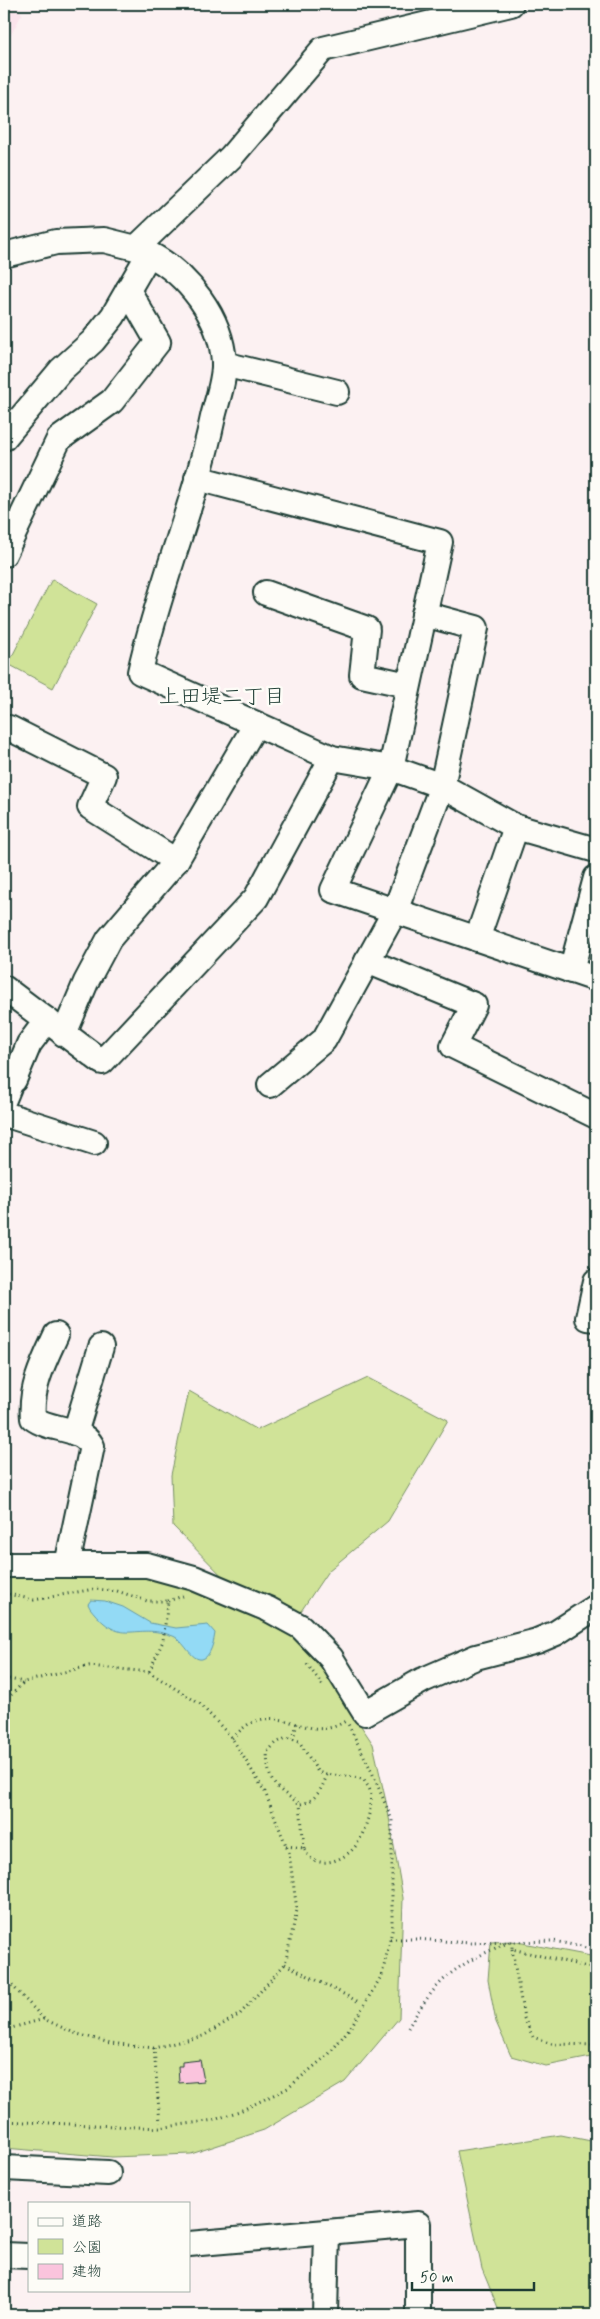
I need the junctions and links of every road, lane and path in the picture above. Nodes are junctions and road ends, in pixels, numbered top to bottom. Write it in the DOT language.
graph roads {
  1 [pos="511,4"];
  2 [pos="4,255"];
  3 [pos="128,290"];
  4 [pos="224,364"];
  5 [pos="337,392"];
  6 [pos="4,438"];
  7 [pos="197,478"];
  8 [pos="5,545"];
  9 [pos="266,593"];
  10 [pos="424,614"];
  11 [pos="408,685"];
  12 [pos="256,724"];
  13 [pos="9,728"];
  14 [pos="332,758"];
  15 [pos="391,768"];
  16 [pos="442,786"];
  17 [pos="516,827"];
  18 [pos="596,850"];
  19 [pos="176,861"];
  20 [pos="596,878"];
  21 [pos="395,911"];
  22 [pos="477,938"];
  23 [pos="367,961"];
  24 [pos="571,970"];
  25 [pos="596,979"];
  26 [pos="4,988"];
  27 [pos="56,1027"];
  28 [pos="270,1085"];
  29 [pos="4,1099"];
  30 [pos="4,1114"];
  31 [pos="596,1116"];
  32 [pos="94,1143"];
  33 [pos="596,1281"];
  34 [pos="596,1320"];
  35 [pos="56,1335"];
  36 [pos="101,1347"];
  37 [pos="75,1433"];
  38 [pos="4,1565"];
  39 [pos="67,1566"];
  40 [pos="4,1593"];
  41 [pos="191,1594"];
  42 [pos="168,1601"];
  43 [pos="596,1607"];
  44 [pos="303,1659"];
  45 [pos="149,1672"];
  46 [pos="4,1678"];
  47 [pos="24,1682"];
  48 [pos="324,1688"];
  49 [pos="4,1702"];
  50 [pos="344,1715"];
  51 [pos="346,1720"];
  52 [pos="297,1723"];
  53 [pos="232,1738"];
  54 [pos="293,1739"];
  55 [pos="327,1775"];
  56 [pos="300,1804"];
  57 [pos="286,1846"];
  58 [pos="304,1848"];
  59 [pos="390,1939"];
  60 [pos="512,1941"];
  61 [pos="512,1949"];
  62 [pos="596,1950"];
  63 [pos="285,1964"];
  64 [pos="596,1969"];
  65 [pos="4,1977"];
  66 [pos="359,2002"];
  67 [pos="44,2019"];
  68 [pos="408,2028"];
  69 [pos="4,2030"];
  70 [pos="596,2045"];
  71 [pos="154,2048"];
  72 [pos="4,2121"];
  73 [pos="160,2123"];
  74 [pos="4,2168"];
  75 [pos="108,2173"];
  76 [pos="327,2232"];
  77 [pos="190,2244"];
  78 [pos="4,2255"];
  79 [pos="28,2256"];
  80 [pos="325,2315"];
  81 [pos="418,2315"];
  1 -- 2 [label="street"];
  3 -- 4 [label="street"];
  3 -- 6 [label="street"];
  3 -- 8 [label="street"];
  4 -- 5 [label="street"];
  4 -- 7 [label="street"];
  7 -- 10 [label="street"];
  7 -- 12 [label="street"];
  9 -- 11 [label="street"];
  10 -- 11 [label="street"];
  10 -- 16 [label="street"];
  11 -- 15 [label="street"];
  12 -- 14 [label="street"];
  12 -- 19 [label="street"];
  13 -- 19 [label="street"];
  14 -- 15 [label="street"];
  14 -- 27 [label="street"];
  15 -- 16 [label="street"];
  15 -- 21 [label="street"];
  16 -- 17 [label="street"];
  16 -- 21 [label="street"];
  17 -- 18 [label="street"];
  17 -- 22 [label="street"];
  19 -- 27 [label="street"];
  20 -- 24 [label="street"];
  21 -- 22 [label="street"];
  21 -- 23 [label="street"];
  22 -- 24 [label="street"];
  23 -- 28 [label="street"];
  23 -- 31 [label="street"];
  24 -- 25 [label="street"];
  26 -- 27 [label="street"];
  27 -- 29 [label="street"];
  30 -- 32 [label="street"];
  33 -- 34 [label="street"];
  35 -- 37 [label="street"];
  36 -- 37 [label="street"];
  37 -- 39 [label="street"];
  38 -- 39 [label="street"];
  39 -- 43 [label="street"];
  40 -- 42 [label="path"];
  41 -- 42 [label="path"];
  42 -- 45 [label="path"];
  44 -- 48 [label="path"];
  45 -- 47 [label="path"];
  45 -- 53 [label="path"];
  46 -- 47 [label="path"];
  47 -- 49 [label="path"];
  50 -- 51 [label="path"];
  51 -- 52 [label="path"];
  51 -- 59 [label="path"];
  52 -- 53 [label="path"];
  52 -- 54 [label="path"];
  53 -- 57 [label="path"];
  54 -- 55 [label="path"];
  54 -- 56 [label="path"];
  55 -- 56 [label="path"];
  55 -- 58 [label="path"];
  56 -- 58 [label="path"];
  57 -- 58 [label="path"];
  57 -- 63 [label="path"];
  59 -- 60 [label="path"];
  59 -- 72 [label="path"];
  60 -- 61 [label="path"];
  60 -- 62 [label="path"];
  60 -- 68 [label="path"];
  61 -- 64 [label="path"];
  61 -- 70 [label="path"];
  63 -- 66 [label="path"];
  63 -- 71 [label="path"];
  65 -- 67 [label="path"];
  67 -- 69 [label="path"];
  67 -- 71 [label="path"];
  71 -- 73 [label="path"];
  74 -- 75 [label="street"];
  76 -- 77 [label="street"];
  76 -- 80 [label="street"];
  76 -- 81 [label="street"];
  78 -- 79 [label="street"];
}
